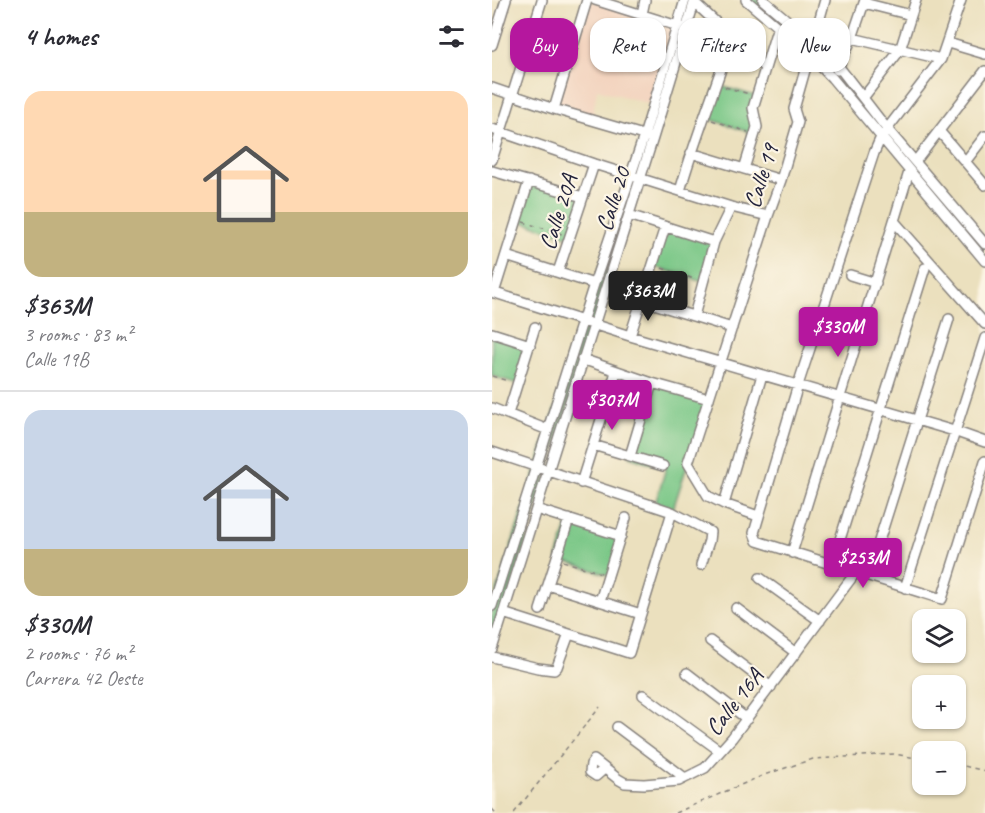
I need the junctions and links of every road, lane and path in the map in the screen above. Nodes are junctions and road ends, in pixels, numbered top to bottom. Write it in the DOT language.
graph roads {
  1 [pos="506,0"];
  2 [pos="542,0"];
  3 [pos="587,0"];
  4 [pos="595,0"];
  5 [pos="645,0"];
  6 [pos="746,0"];
  7 [pos="763,0"];
  8 [pos="825,0"];
  9 [pos="916,0"];
  10 [pos="961,0"];
  11 [pos="691,1"];
  12 [pos="864,1"];
  13 [pos="492,7"];
  14 [pos="503,10"];
  15 [pos="642,14"];
  16 [pos="911,15"];
  17 [pos="685,18"];
  18 [pos="711,18"];
  19 [pos="785,18"];
  20 [pos="820,18"];
  21 [pos="678,26"];
  22 [pos="778,26"];
  23 [pos="852,38"];
  24 [pos="678,40"];
  25 [pos="850,42"];
  26 [pos="948,43"];
  27 [pos="492,45"];
  28 [pos="900,50"];
  29 [pos="678,53"];
  30 [pos="985,54"];
  31 [pos="941,59"];
  32 [pos="766,65"];
  33 [pos="985,71"];
  34 [pos="721,72"];
  35 [pos="764,72"];
  36 [pos="803,72"];
  37 [pos="826,72"];
  38 [pos="836,72"];
  39 [pos="843,72"];
  40 [pos="832,78"];
  41 [pos="717,85"];
  42 [pos="492,88"];
  43 [pos="512,96"];
  44 [pos="756,96"];
  45 [pos="863,98"];
  46 [pos="554,109"];
  47 [pos="704,117"];
  48 [pos="496,130"];
  49 [pos="939,131"];
  50 [pos="884,133"];
  51 [pos="754,134"];
  52 [pos="985,136"];
  53 [pos="649,137"];
  54 [pos="691,153"];
  55 [pos="492,160"];
  56 [pos="915,162"];
  57 [pos="965,162"];
  58 [pos="594,164"];
  59 [pos="744,169"];
  60 [pos="492,171"];
  61 [pos="909,172"];
  62 [pos="636,176"];
  63 [pos="781,180"];
  64 [pos="529,181"];
  65 [pos="985,185"];
  66 [pos="680,191"];
  67 [pos="583,197"];
  68 [pos="730,207"];
  69 [pos="629,215"];
  70 [pos="768,216"];
  71 [pos="517,220"];
  72 [pos="894,222"];
  73 [pos="665,226"];
  74 [pos="570,237"];
  75 [pos="714,242"];
  76 [pos="985,244"];
  77 [pos="506,256"];
  78 [pos="985,261"];
  79 [pos="652,266"];
  80 [pos="925,268"];
  81 [pos="558,272"];
  82 [pos="850,275"];
  83 [pos="703,282"];
  84 [pos="876,283"];
  85 [pos="594,284"];
  86 [pos="493,293"];
  87 [pos="641,300"];
  88 [pos="694,316"];
  89 [pos="949,319"];
  90 [pos="582,322"];
  91 [pos="985,324"];
  92 [pos="593,325"];
  93 [pos="536,327"];
  94 [pos="732,328"];
  95 [pos="492,333"];
  96 [pos="630,336"];
  97 [pos="985,338"];
  98 [pos="530,345"];
  99 [pos="582,359"];
  100 [pos="721,363"];
  101 [pos="616,372"];
  102 [pos="762,375"];
  103 [pos="492,376"];
  104 [pos="652,383"];
  105 [pos="518,384"];
  106 [pos="798,385"];
  107 [pos="840,397"];
  108 [pos="709,399"];
  109 [pos="492,408"];
  110 [pos="880,409"];
  111 [pos="508,414"];
  112 [pos="916,421"];
  113 [pos="548,430"];
  114 [pos="954,431"];
  115 [pos="985,442"];
  116 [pos="593,445"];
  117 [pos="492,452"];
  118 [pos="630,456"];
  119 [pos="985,461"];
  120 [pos="663,466"];
  121 [pos="536,468"];
  122 [pos="547,472"];
  123 [pos="581,483"];
  124 [pos="724,504"];
  125 [pos="536,509"];
  126 [pos="672,512"];
  127 [pos="758,516"];
  128 [pos="626,518"];
  129 [pos="569,519"];
  130 [pos="621,536"];
  131 [pos="792,553"];
  132 [pos="556,558"];
  133 [pos="701,565"];
  134 [pos="832,565"];
  135 [pos="492,568"];
  136 [pos="503,571"];
  137 [pos="856,572"];
  138 [pos="609,575"];
  139 [pos="868,576"];
  140 [pos="760,578"];
  141 [pos="548,585"];
  142 [pos="905,588"];
  143 [pos="600,601"];
  144 [pos="492,606"];
  145 [pos="736,609"];
  146 [pos="540,610"];
  147 [pos="503,613"];
  148 [pos="641,614"];
  149 [pos="820,621"];
  150 [pos="569,634"];
  151 [pos="710,641"];
  152 [pos="492,649"];
  153 [pos="796,653"];
  154 [pos="492,657"];
  155 [pos="687,672"];
  156 [pos="771,687"];
  157 [pos="643,695"];
  158 [pos="600,707"];
  159 [pos="747,719"];
  160 [pos="617,727"];
  161 [pos="720,751"];
  162 [pos="912,757"];
  163 [pos="966,766"];
  164 [pos="604,769"];
  165 [pos="985,771"];
  166 [pos="685,778"];
  167 [pos="492,809"];
  168 [pos="496,813"];
  169 [pos="514,813"];
  170 [pos="675,813"];
  1 -- 14 [label="street"];
  2 -- 43 [label="street"];
  3 -- 46 [label="street"];
  4 -- 15 [label="street"];
  5 -- 15 [label="street"];
  6 -- 22 [label="street"];
  7 -- 19 [label="street"];
  8 -- 20 [label="street, Calle 19"];
  9 -- 16 [label="street"];
  10 -- 26 [label="street"];
  11 -- 17 [label="street, Calle 20"];
  11 -- 18 [label="street"];
  12 -- 16 [label="street"];
  12 -- 23 [label="street"];
  13 -- 14 [label="street"];
  14 -- 27 [label="street"];
  15 -- 21 [label="street"];
  16 -- 28 [label="street"];
  22 -- 32 [label="street"];
  23 -- 25 [label="street"];
  23 -- 28 [label="street"];
  24 -- 53 [label="street, Calle 20"];
  26 -- 30 [label="street"];
  26 -- 31 [label="street"];
  28 -- 31 [label="street"];
  28 -- 45 [label="street"];
  29 -- 53 [label="street, Calle 20"];
  31 -- 50 [label="street"];
  33 -- 49 [label="street"];
  34 -- 41 [label="street"];
  35 -- 44 [label="street"];
  36 -- 63 [label="street, Calle 19"];
  37 -- 40 [label="street"];
  38 -- 40 [label="street"];
  39 -- 45 [label="street"];
  40 -- 50 [label="street"];
  41 -- 44 [label="path"];
  41 -- 47 [label="street"];
  42 -- 43 [label="street"];
  43 -- 46 [label="street"];
  43 -- 48 [label="street"];
  44 -- 51 [label="street"];
  45 -- 50 [label="street"];
  46 -- 53 [label="street"];
  47 -- 51 [label="path"];
  47 -- 54 [label="street"];
  48 -- 55 [label="street"];
  48 -- 58 [label="street"];
  49 -- 56 [label="street"];
  49 -- 57 [label="street"];
  50 -- 56 [label="street"];
  50 -- 61 [label="street"];
  50 -- 106 [label="street"];
  51 -- 59 [label="street"];
  52 -- 57 [label="street"];
  53 -- 62 [label="street, Calle 20"];
  54 -- 59 [label="street"];
  54 -- 66 [label="street"];
  56 -- 76 [label="street"];
  57 -- 65 [label="street"];
  58 -- 62 [label="street"];
  58 -- 67 [label="street, Calle 20A"];
  59 -- 63 [label="street"];
  60 -- 64 [label="street"];
  61 -- 72 [label="street"];
  61 -- 78 [label="street"];
  62 -- 66 [label="street"];
  62 -- 69 [label="street, Calle 20"];
  62 -- 85 [label="street, Calle 20"];
  63 -- 70 [label="street, Calle 19"];
  64 -- 67 [label="street"];
  64 -- 71 [label="street"];
  66 -- 68 [label="street"];
  67 -- 74 [label="street, Calle 20A"];
  68 -- 70 [label="street"];
  68 -- 75 [label="street"];
  69 -- 73 [label="street"];
  69 -- 92 [label="street, Calle 20"];
  70 -- 94 [label="street, Calle 19"];
  71 -- 74 [label="path"];
  71 -- 77 [label="street"];
  72 -- 84 [label="street"];
  72 -- 91 [label="street"];
  73 -- 75 [label="street"];
  73 -- 79 [label="street"];
  74 -- 81 [label="street, Calle 20A"];
  75 -- 83 [label="street"];
  77 -- 81 [label="street"];
  77 -- 86 [label="street"];
  79 -- 83 [label="path"];
  79 -- 87 [label="street"];
  80 -- 110 [label="street"];
  81 -- 85 [label="street"];
  82 -- 84 [label="street"];
  83 -- 88 [label="street"];
  84 -- 107 [label="street"];
  85 -- 90 [label="street, Calle 20"];
  86 -- 90 [label="street"];
  87 -- 88 [label="street"];
  87 -- 96 [label="street"];
  88 -- 94 [label="street"];
  89 -- 112 [label="street"];
  90 -- 92 [label="street"];
  90 -- 113 [label="street, Calle 20"];
  92 -- 96 [label="street"];
  92 -- 99 [label="street, Calle 20"];
  93 -- 98 [label="street"];
  94 -- 100 [label="street, Calle 19"];
  95 -- 98 [label="street"];
  96 -- 100 [label="street"];
  97 -- 114 [label="street"];
  98 -- 105 [label="street"];
  99 -- 101 [label="street"];
  99 -- 122 [label="street, Calle 20"];
  100 -- 102 [label="street"];
  100 -- 108 [label="street, Calle 19"];
  101 -- 104 [label="street"];
  101 -- 116 [label="street"];
  102 -- 106 [label="street"];
  102 -- 124 [label="street"];
  103 -- 105 [label="path"];
  104 -- 108 [label="street"];
  104 -- 118 [label="street"];
  105 -- 111 [label="street"];
  106 -- 107 [label="street"];
  106 -- 127 [label="street"];
  107 -- 110 [label="street"];
  107 -- 131 [label="street"];
  108 -- 124 [label="street, Calle 19"];
  109 -- 111 [label="street"];
  110 -- 112 [label="street"];
  110 -- 134 [label="street"];
  111 -- 113 [label="street"];
  112 -- 114 [label="street"];
  112 -- 139 [label="street"];
  113 -- 121 [label="street, Calle 20"];
  114 -- 115 [label="street"];
  114 -- 142 [label="street"];
  116 -- 118 [label="street"];
  116 -- 123 [label="street"];
  117 -- 121 [label="street"];
  118 -- 120 [label="street"];
  119 -- 142 [label="street"];
  121 -- 122 [label="street"];
  121 -- 136 [label="street, Calle 20"];
  122 -- 123 [label="street"];
  122 -- 125 [label="street, Calle 20"];
  123 -- 126 [label="street"];
  124 -- 127 [label="street"];
  125 -- 129 [label="street"];
  125 -- 147 [label="street, Calle 20"];
  126 -- 133 [label="street"];
  126 -- 148 [label="street"];
  127 -- 131 [label="street"];
  128 -- 130 [label="street"];
  129 -- 130 [label="street"];
  129 -- 132 [label="street"];
  130 -- 138 [label="street"];
  131 -- 134 [label="street"];
  132 -- 138 [label="path"];
  132 -- 141 [label="street"];
  134 -- 137 [label="street"];
  135 -- 136 [label="street"];
  136 -- 144 [label="street, Calle 20"];
  137 -- 139 [label="street"];
  137 -- 149 [label="street, Calle 16A"];
  138 -- 143 [label="street"];
  139 -- 142 [label="street"];
  140 -- 149 [label="street"];
  141 -- 143 [label="street"];
  141 -- 146 [label="street"];
  143 -- 148 [label="street"];
  145 -- 153 [label="street"];
  147 -- 150 [label="street"];
  147 -- 152 [label="street, Calle 20"];
  148 -- 150 [label="street"];
  149 -- 153 [label="street, Calle 16A"];
  150 -- 154 [label="street"];
  151 -- 156 [label="street"];
  153 -- 156 [label="street, Calle 16A"];
  155 -- 159 [label="street"];
  156 -- 159 [label="street, Calle 16A"];
  157 -- 161 [label="street"];
  158 -- 169 [label="path"];
  159 -- 161 [label="street, Calle 16A"];
  160 -- 166 [label="street"];
  161 -- 166 [label="street, Calle 16A"];
  162 -- 170 [label="path"];
  163 -- 165 [label="path"];
  164 -- 166 [label="street, Calle 16A"];
  167 -- 168 [label="path"];
}
